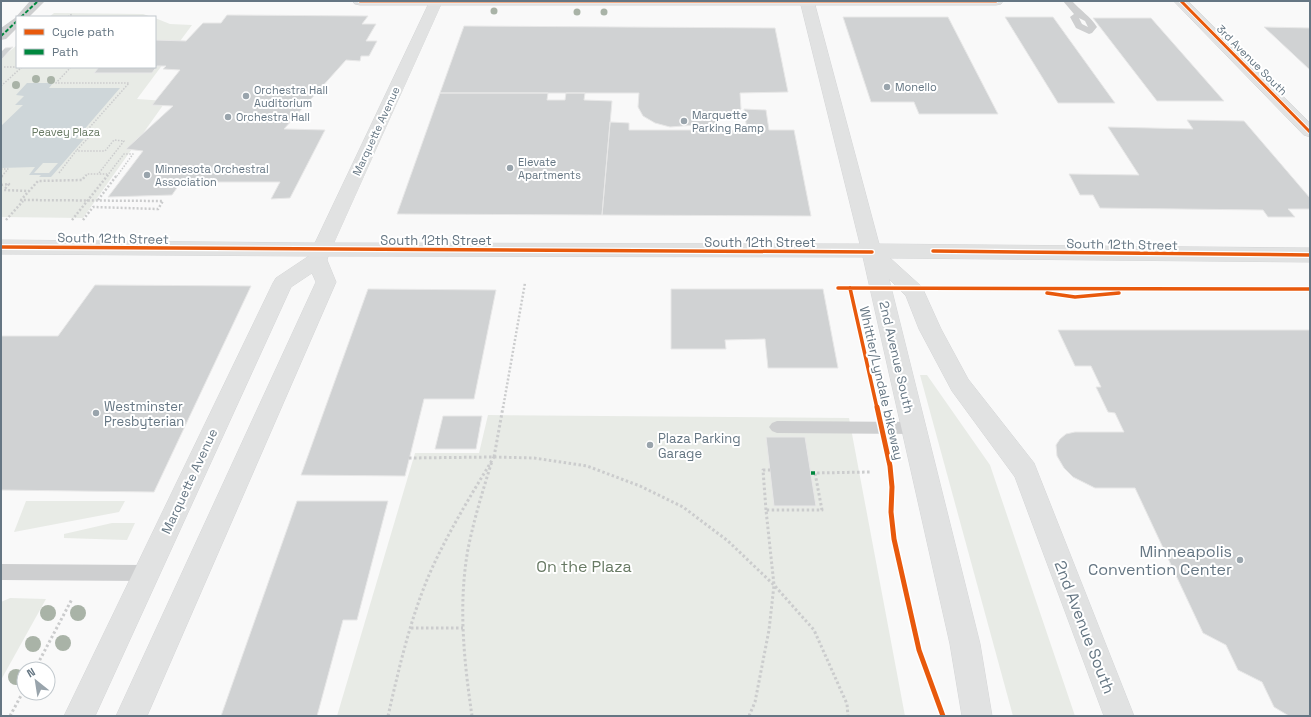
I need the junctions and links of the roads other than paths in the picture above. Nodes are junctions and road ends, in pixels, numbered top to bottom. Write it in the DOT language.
graph roads {
  1 [pos="38,1"];
  2 [pos="360,1"];
  3 [pos="436,1"];
  4 [pos="807,1"];
  5 [pos="996,1"];
  6 [pos="1067,1"];
  7 [pos="1181,1"];
  8 [pos="1080,15"];
  9 [pos="22,16"];
  10 [pos="16,22"];
  11 [pos="1,36"];
  12 [pos="1310,132"];
  13 [pos="1,247"];
  14 [pos="872,252"];
  15 [pos="319,255"];
  16 [pos="1310,255"];
  17 [pos="777,427"];
  18 [pos="914,428"];
  19 [pos="1,572"];
  20 [pos="145,573"];
  21 [pos="79,716"];
  22 [pos="132,716"];
  23 [pos="977,716"];
  24 [pos="1120,716"];
  1 -- 9 [label="street"];
  2 -- 3 [label="street"];
  3 -- 4 [label="street"];
  3 -- 15 [label="street, Marquette Avenue"];
  4 -- 5 [label="street"];
  4 -- 14 [label="street, 2nd Avenue South"];
  6 -- 8 [label="lane"];
  7 -- 12 [label="street, 3rd Avenue South"];
  10 -- 11 [label="street"];
  13 -- 15 [label="street, South 12th Street"];
  14 -- 15 [label="street, South 12th Street"];
  14 -- 16 [label="street, South 12th Street"];
  14 -- 18 [label="street, 2nd Avenue South"];
  14 -- 24 [label="street, 2nd Avenue South"];
  15 -- 20 [label="street, Marquette Avenue"];
  15 -- 22 [label="street"];
  17 -- 18 [label="lane"];
  18 -- 23 [label="street, 2nd Avenue South"];
  19 -- 20 [label="lane"];
  20 -- 21 [label="street, Marquette Avenue"];
}
